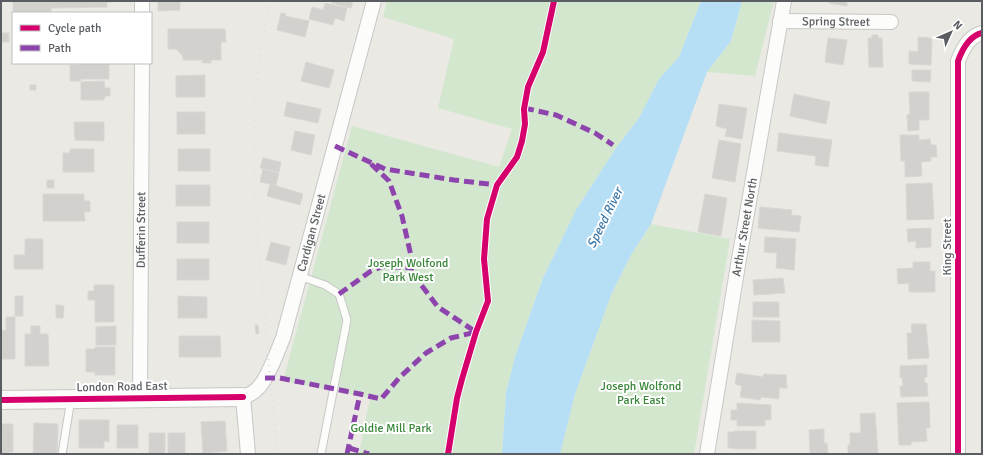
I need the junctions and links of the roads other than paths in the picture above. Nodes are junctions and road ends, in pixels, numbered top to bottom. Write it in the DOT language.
graph roads {
  1 [pos="142,1"];
  2 [pos="374,1"];
  3 [pos="784,1"];
  4 [pos="142,12"];
  5 [pos="780,21"];
  6 [pos="891,22"];
  7 [pos="982,33"];
  8 [pos="142,64"];
  9 [pos="299,276"];
  10 [pos="243,397"];
  11 [pos="140,398"];
  12 [pos="71,399"];
  13 [pos="1,400"];
  14 [pos="62,454"];
  15 [pos="248,454"];
  16 [pos="321,454"];
  17 [pos="707,454"];
  18 [pos="958,454"];
  1 -- 4 [label="street"];
  2 -- 9 [label="street, Cardigan Street"];
  3 -- 5 [label="street, Arthur Street North"];
  5 -- 6 [label="street, Spring Street"];
  5 -- 17 [label="street, Arthur Street North"];
  7 -- 18 [label="street, King Street"];
  8 -- 11 [label="street, Dufferin Street"];
  9 -- 10 [label="street, Cardigan Street"];
  9 -- 16 [label="lane"];
  10 -- 11 [label="street, London Road East"];
  10 -- 15 [label="street"];
  11 -- 12 [label="street, London Road East"];
  12 -- 13 [label="street, London Road East"];
  12 -- 14 [label="lane"];
}
